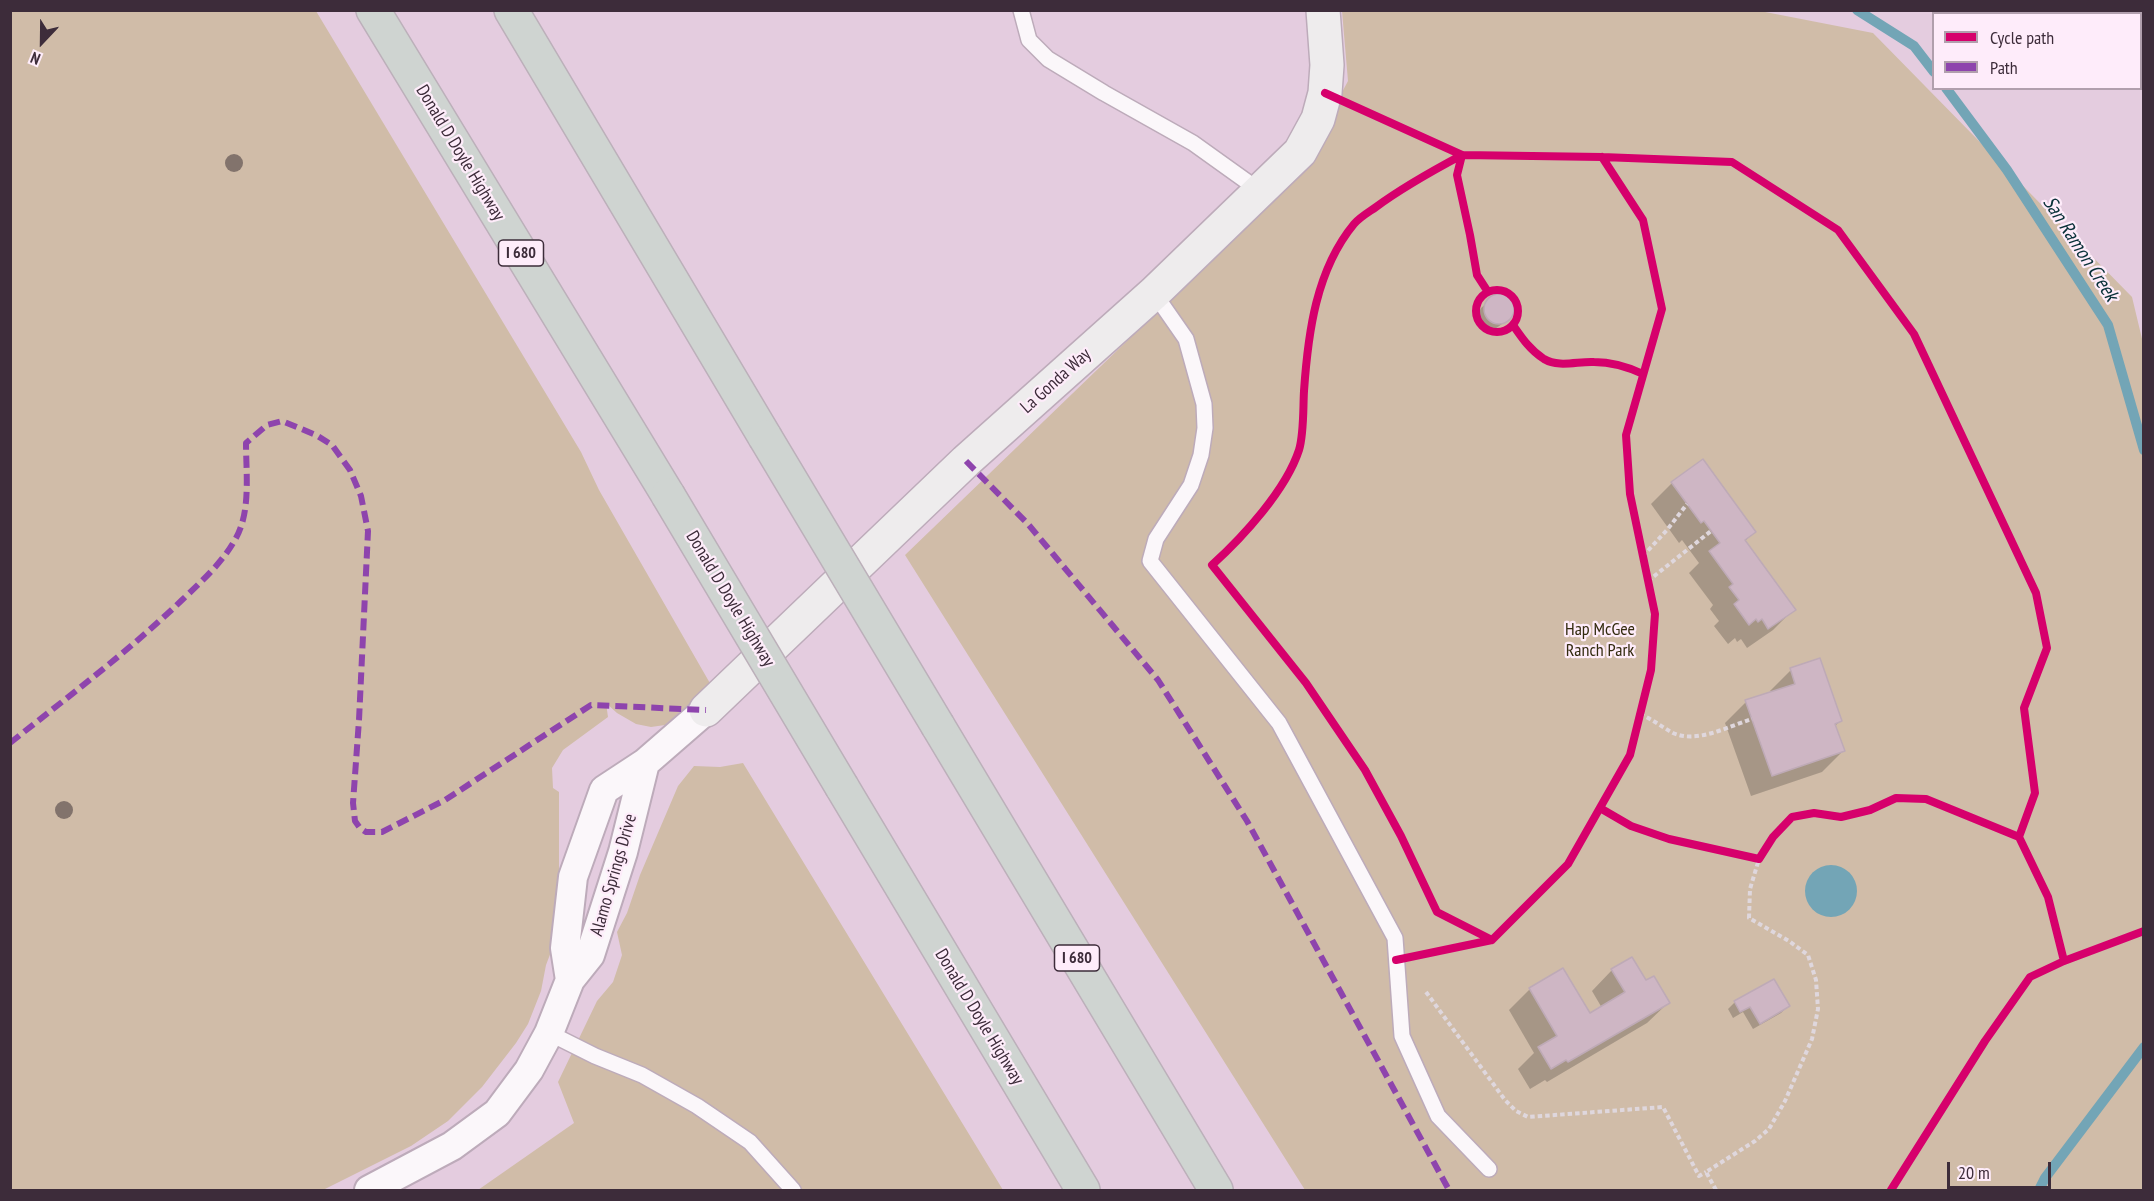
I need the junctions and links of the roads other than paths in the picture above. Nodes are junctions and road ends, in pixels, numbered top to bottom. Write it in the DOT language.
graph roads {
  1 [pos="374,10"];
  2 [pos="512,10"];
  3 [pos="1021,10"];
  4 [pos="1323,10"];
  5 [pos="1260,192"];
  6 [pos="1154,294"];
  7 [pos="706,710"];
  8 [pos="645,763"];
  9 [pos="570,980"];
  10 [pos="549,1033"];
  11 [pos="1489,1169"];
  12 [pos="369,1191"];
  13 [pos="793,1191"];
  14 [pos="1083,1191"];
  15 [pos="1216,1191"];
  1 -- 14 [label="highway, Donald D Doyle Highway / I 680, bridge"];
  2 -- 15 [label="highway, I 680, bridge"];
  3 -- 5 [label="lane"];
  4 -- 5 [label="street, La Gonda Way"];
  5 -- 6 [label="street, La Gonda Way"];
  6 -- 7 [label="street, La Gonda Way"];
  6 -- 11 [label="lane"];
  7 -- 8 [label="street, Alamo Springs Drive"];
  8 -- 9 [label="street, Alamo Springs Drive"];
  8 -- 9 [label="street, Alamo Springs Drive"];
  9 -- 10 [label="street, Alamo Springs Drive"];
  10 -- 12 [label="street, Alamo Springs Drive"];
  10 -- 13 [label="lane"];
}
